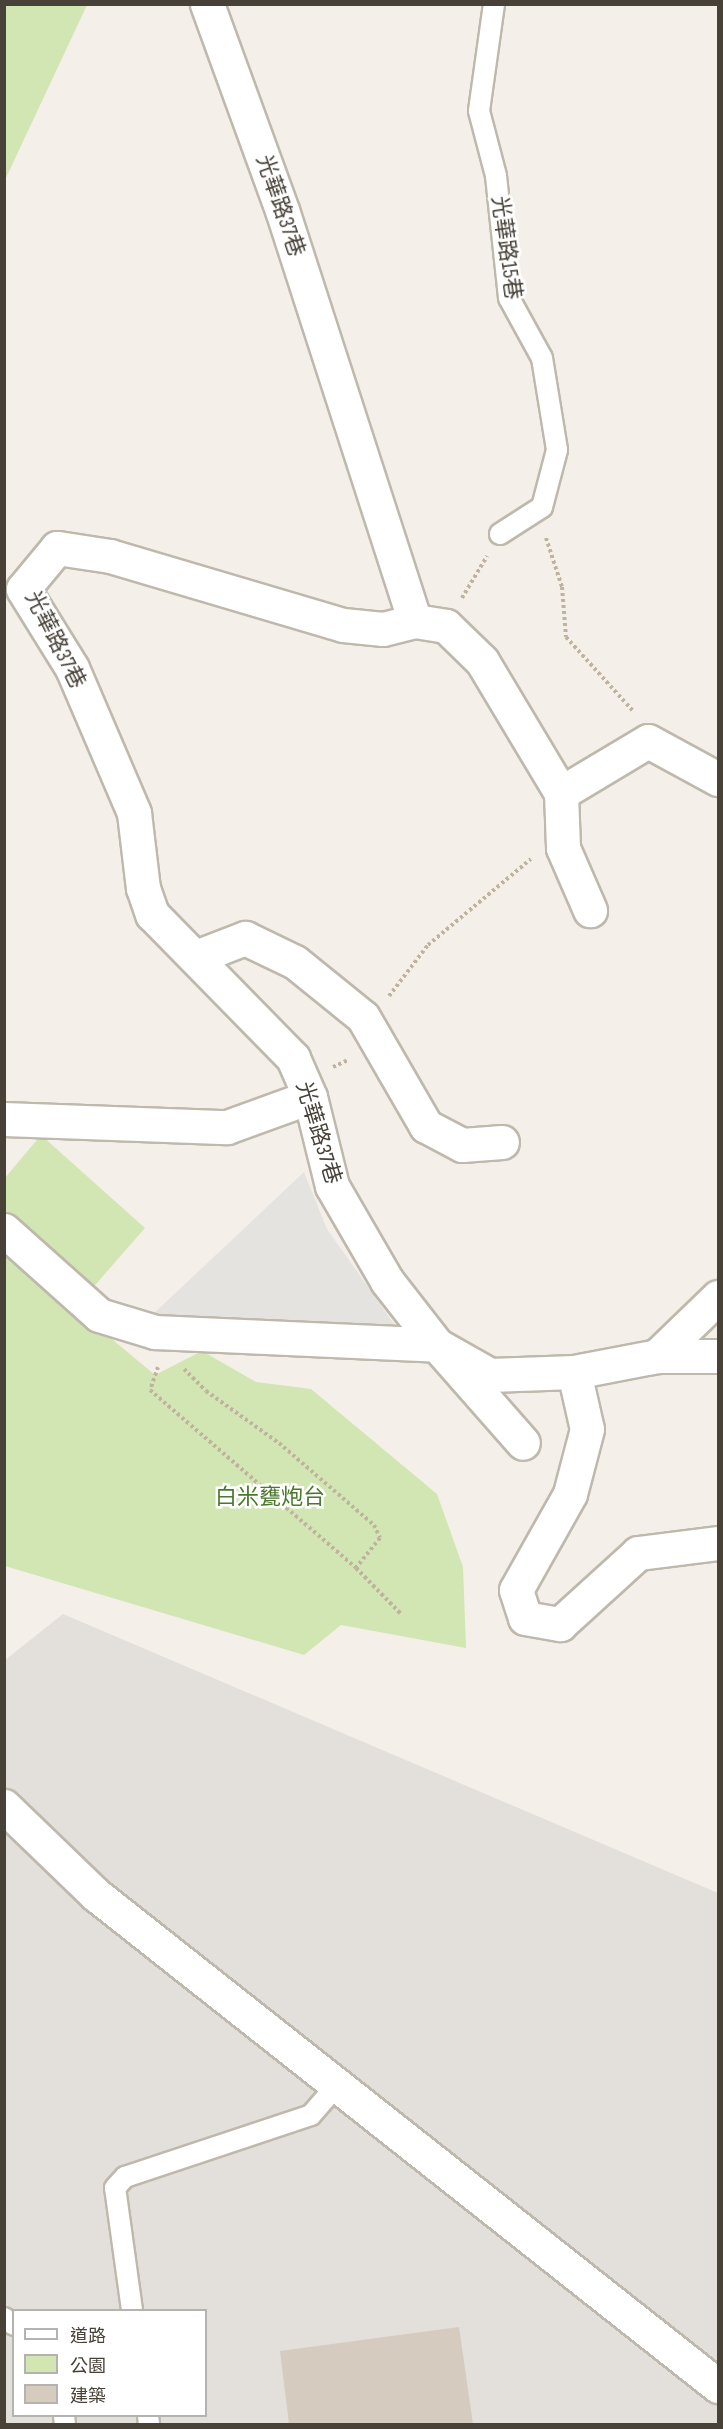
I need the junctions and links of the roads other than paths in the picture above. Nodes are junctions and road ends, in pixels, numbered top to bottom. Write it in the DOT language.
graph roads {
  1 [pos="207,4"];
  2 [pos="494,4"];
  3 [pos="500,534"];
  4 [pos="430,624"];
  5 [pos="718,777"];
  6 [pos="561,793"];
  7 [pos="590,910"];
  8 [pos="196,957"];
  9 [pos="306,1089"];
  10 [pos="4,1119"];
  11 [pos="502,1142"];
  12 [pos="4,1230"];
  13 [pos="718,1297"];
  14 [pos="436,1345"];
  15 [pos="657,1356"];
  16 [pos="718,1356"];
  17 [pos="574,1372"];
  18 [pos="523,1443"];
  19 [pos="718,1543"];
  20 [pos="4,1806"];
  21 [pos="337,2085"];
  22 [pos="132,2309"];
  23 [pos="718,2385"];
  1 -- 4 [label="street, 光華路37巷"];
  2 -- 3 [label="lane, 光華路15巷"];
  4 -- 6 [label="street"];
  4 -- 8 [label="street, 光華路37巷"];
  5 -- 6 [label="street"];
  6 -- 7 [label="street"];
  8 -- 9 [label="street, 光華路37巷"];
  8 -- 11 [label="street"];
  9 -- 10 [label="street"];
  9 -- 14 [label="street, 光華路37巷"];
  12 -- 14 [label="street"];
  13 -- 15 [label="street"];
  14 -- 17 [label="street"];
  14 -- 18 [label="street, 光華路37巷"];
  15 -- 16 [label="street"];
  15 -- 17 [label="street"];
  17 -- 19 [label="street"];
  20 -- 21 [label="street"];
  21 -- 22 [label="lane"];
  21 -- 23 [label="street"];
}
